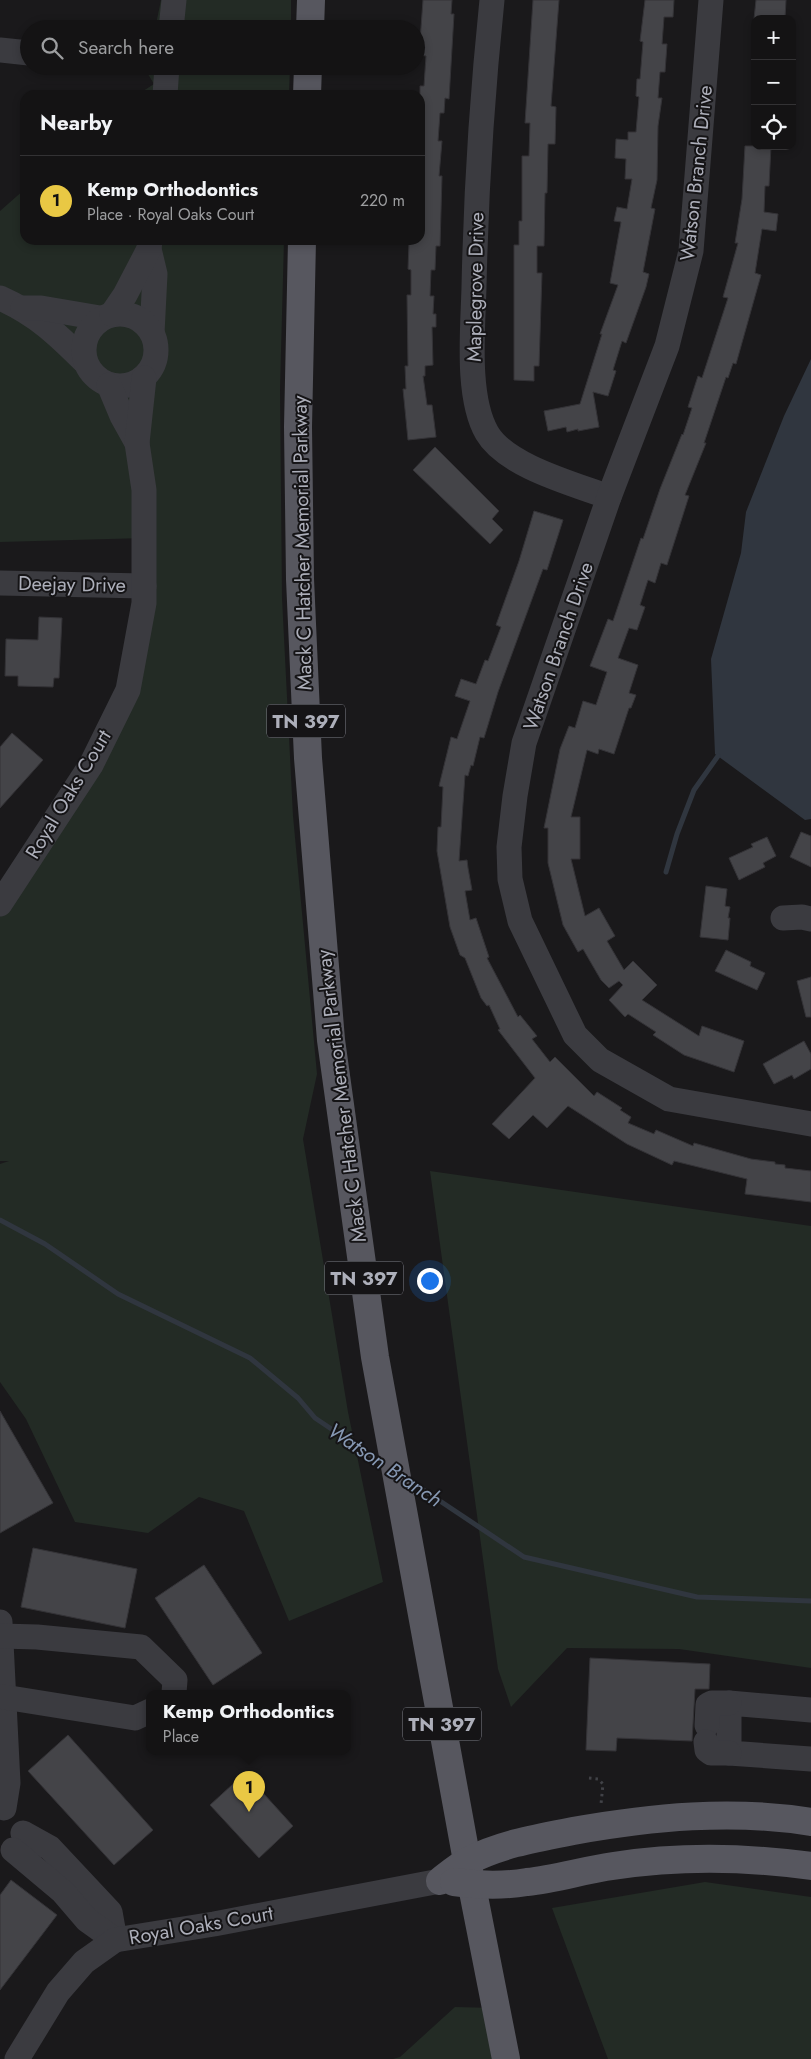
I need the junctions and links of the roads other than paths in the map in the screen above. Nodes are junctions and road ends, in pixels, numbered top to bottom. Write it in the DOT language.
graph roads {
  1 [pos="174,0"];
  2 [pos="312,0"];
  3 [pos="492,0"];
  4 [pos="711,0"];
  5 [pos="172,20"];
  6 [pos="311,20"];
  7 [pos="0,50"];
  8 [pos="20,52"];
  9 [pos="166,75"];
  10 [pos="308,75"];
  11 [pos="165,90"];
  12 [pos="308,90"];
  13 [pos="150,245"];
  14 [pos="150,245"];
  15 [pos="302,245"];
  16 [pos="0,298"];
  17 [pos="23,308"];
  18 [pos="106,316"];
  19 [pos="152,333"];
  20 [pos="84,361"];
  21 [pos="144,378"];
  22 [pos="109,385"];
  23 [pos="137,443"];
  24 [pos="609,497"];
  25 [pos="0,583"];
  26 [pos="144,586"];
  27 [pos="0,904"];
  28 [pos="783,918"];
  29 [pos="811,919"];
  30 [pos="811,1124"];
  31 [pos="0,1629"];
  32 [pos="174,1690"];
  33 [pos="4,1697"];
  34 [pos="729,1703"];
  35 [pos="811,1710"];
  36 [pos="146,1713"];
  37 [pos="729,1753"];
  38 [pos="811,1759"];
  39 [pos="2,1808"];
  40 [pos="811,1822"];
  41 [pos="12,1845"];
  42 [pos="811,1866"];
  43 [pos="469,1873"];
  44 [pos="440,1881"];
  45 [pos="115,1940"];
  46 [pos="17,2059"];
  47 [pos="506,2059"];
  1 -- 5 [label="street"];
  2 -- 6 [label="main road"];
  3 -- 24 [label="street, Maplegrove Drive"];
  4 -- 24 [label="street, Watson Branch Drive"];
  7 -- 8 [label="street"];
  9 -- 11 [label="street"];
  10 -- 12 [label="main road"];
  13 -- 18 [label="street"];
  14 -- 19 [label="street"];
  15 -- 43 [label="main road, Mack C Hatcher Memorial Parkway / TN 397"];
  16 -- 17 [label="street"];
  17 -- 18 [label="street"];
  17 -- 20 [label="street"];
  18 -- 19 [label="street"];
  18 -- 20 [label="street"];
  19 -- 21 [label="street"];
  20 -- 22 [label="street"];
  21 -- 22 [label="street"];
  21 -- 23 [label="street, Royal Oaks Court"];
  22 -- 23 [label="street, Royal Oaks Court"];
  23 -- 26 [label="street, Royal Oaks Court"];
  24 -- 30 [label="street, Watson Branch Drive"];
  25 -- 26 [label="street, Deejay Drive"];
  26 -- 27 [label="street, Royal Oaks Court"];
  28 -- 29 [label="street"];
  31 -- 32 [label="street"];
  31 -- 33 [label="street"];
  33 -- 36 [label="street"];
  33 -- 39 [label="street"];
  34 -- 35 [label="street"];
  34 -- 37 [label="street"];
  34 -- 37 [label="street"];
  37 -- 38 [label="street"];
  39 -- 41 [label="street"];
  40 -- 43 [label="main road"];
  41 -- 45 [label="street"];
  42 -- 43 [label="main road"];
  43 -- 44 [label="main road"];
  43 -- 47 [label="main road, Mack C Hatcher Memorial Parkway / TN 397"];
  44 -- 45 [label="street, Royal Oaks Court"];
  45 -- 46 [label="street, Royal Oaks Court"];
}
